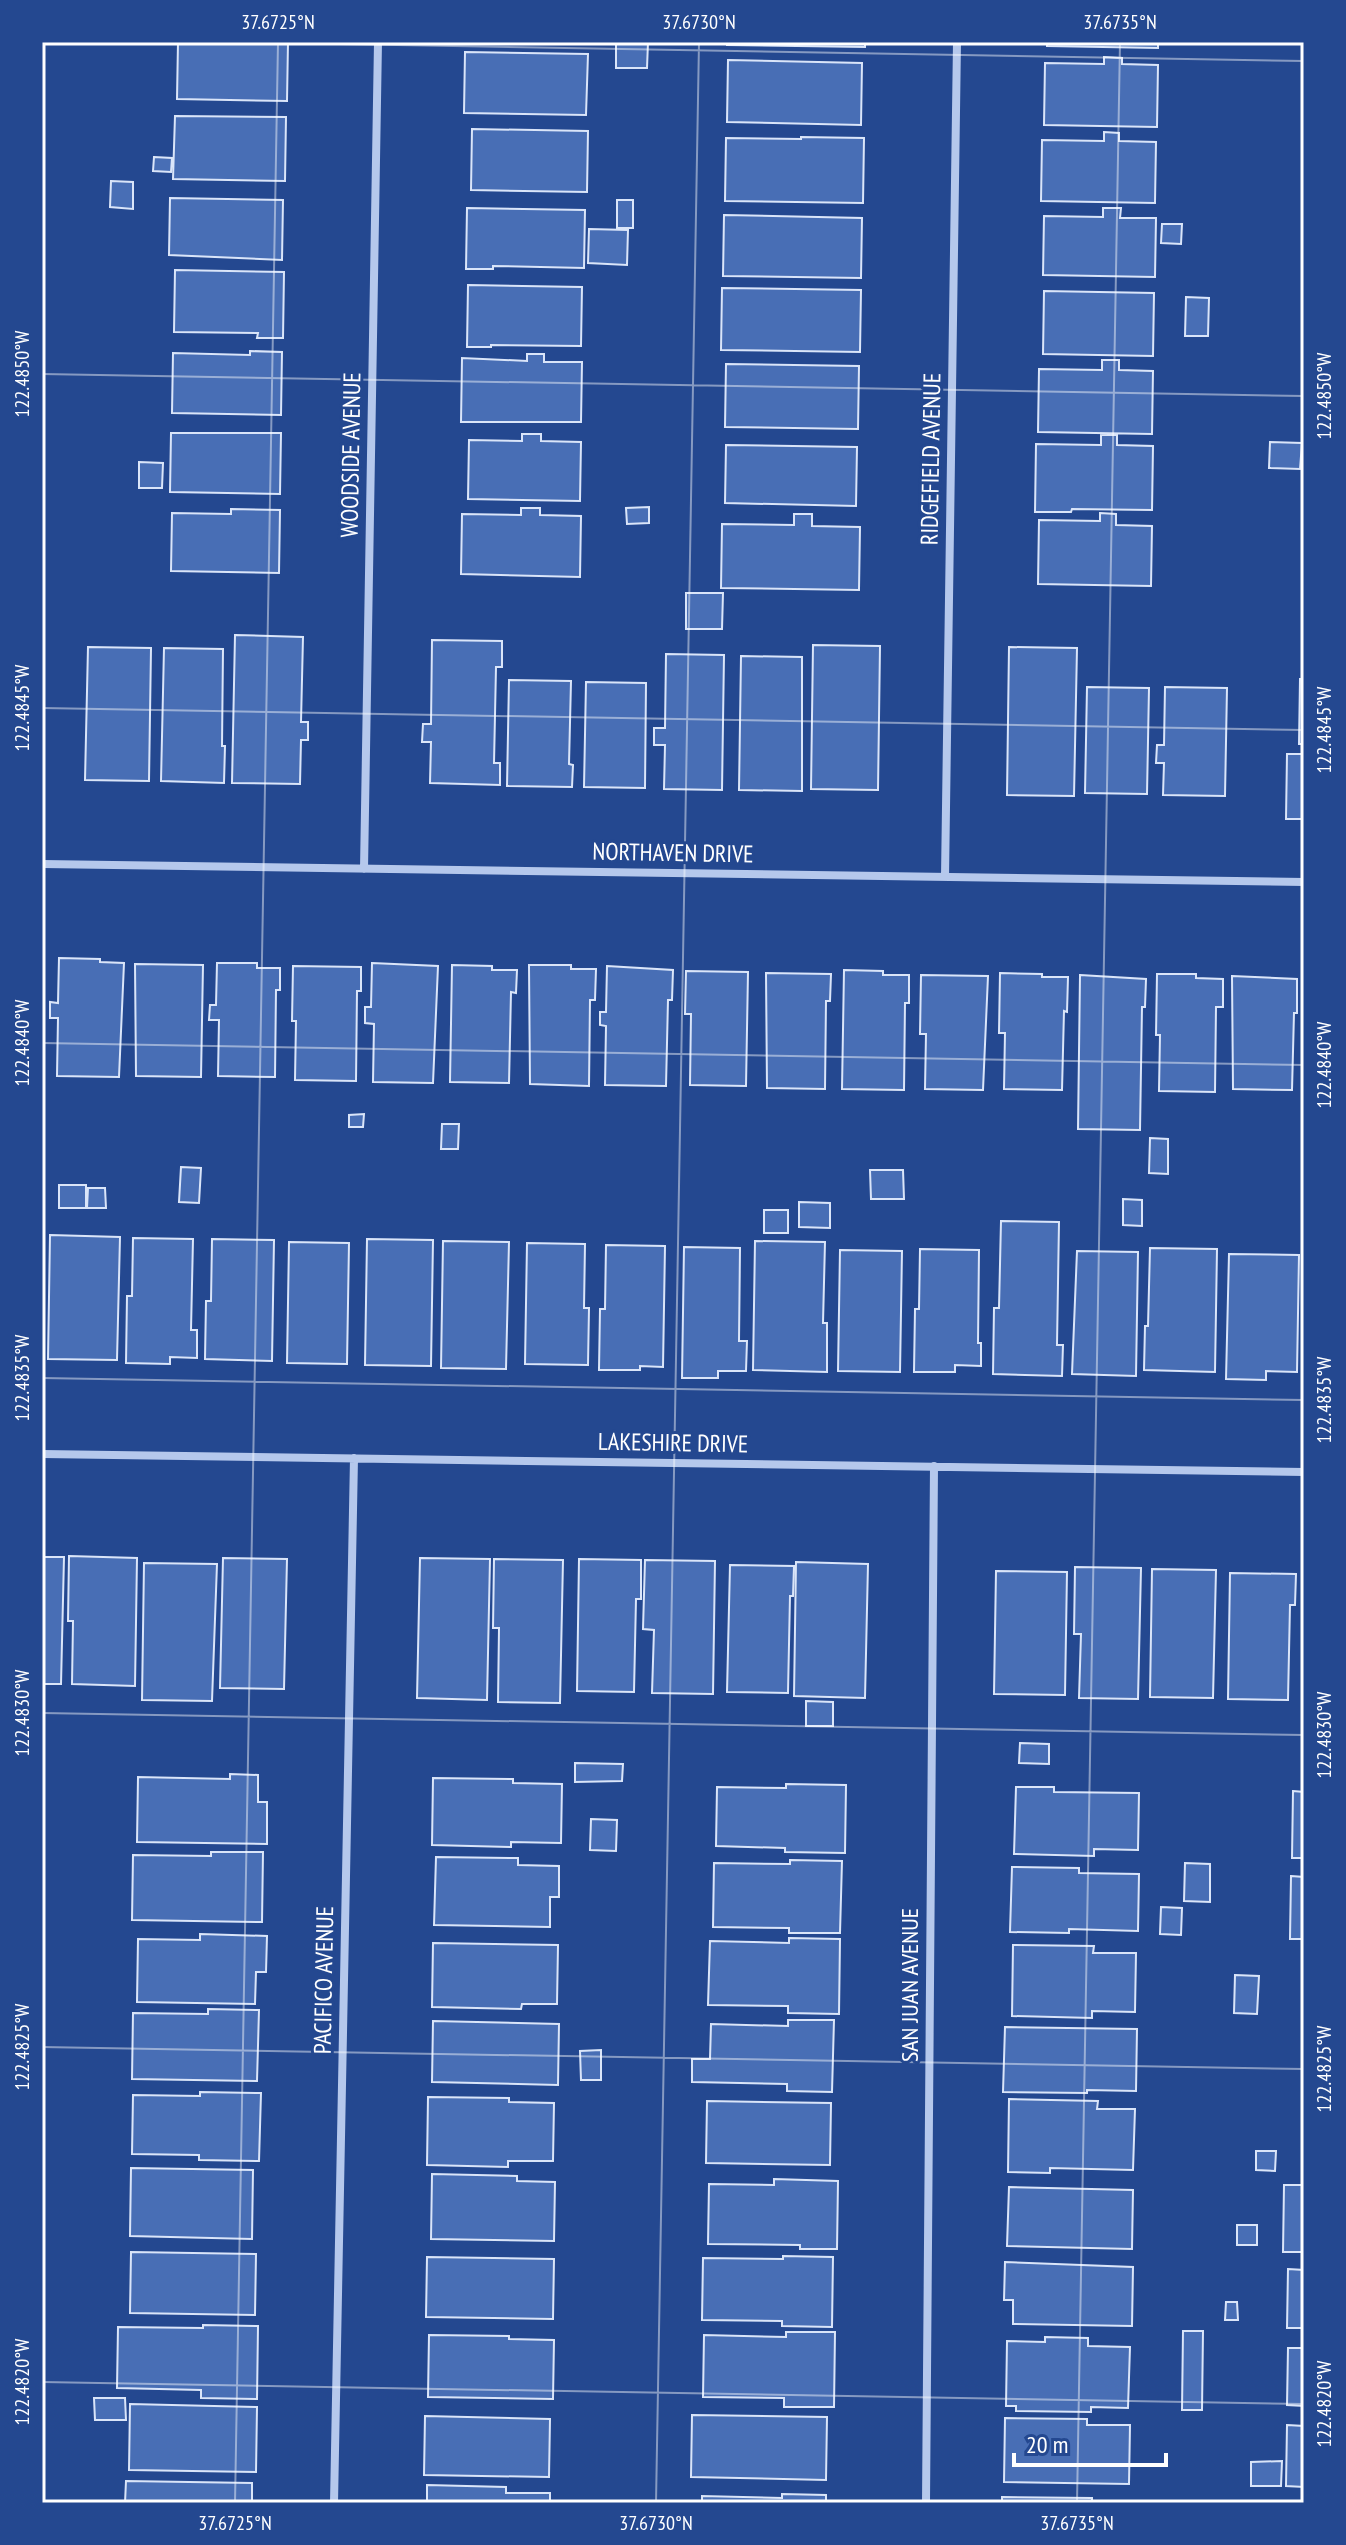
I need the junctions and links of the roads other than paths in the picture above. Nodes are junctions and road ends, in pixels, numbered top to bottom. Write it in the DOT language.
graph roads {
  1 [pos="378,42"];
  2 [pos="957,42"];
  3 [pos="42,864"];
  4 [pos="364,869"];
  5 [pos="945,877"];
  6 [pos="1304,882"];
  7 [pos="42,1454"];
  8 [pos="354,1458"];
  9 [pos="934,1466"];
  10 [pos="1304,1472"];
  11 [pos="334,2503"];
  12 [pos="926,2503"];
  1 -- 4 [label="street, WOODSIDE AVENUE"];
  2 -- 5 [label="street, RIDGEFIELD AVENUE"];
  3 -- 4 [label="street, NORTHAVEN DRIVE"];
  4 -- 5 [label="street, NORTHAVEN DRIVE"];
  5 -- 6 [label="street, NORTHAVEN DRIVE"];
  7 -- 8 [label="street, LAKESHIRE DRIVE"];
  8 -- 9 [label="street, LAKESHIRE DRIVE"];
  8 -- 11 [label="street, PACIFICO AVENUE"];
  9 -- 10 [label="street, LAKESHIRE DRIVE"];
  9 -- 12 [label="street, SAN JUAN AVENUE"];
}
